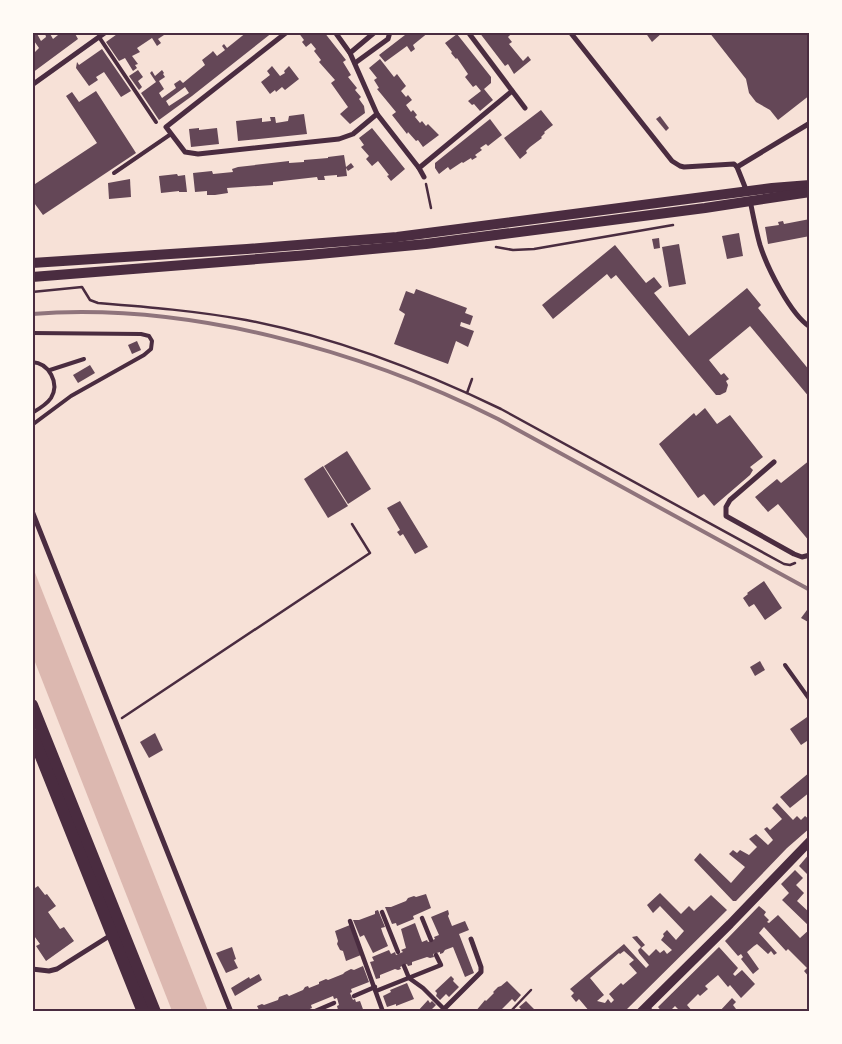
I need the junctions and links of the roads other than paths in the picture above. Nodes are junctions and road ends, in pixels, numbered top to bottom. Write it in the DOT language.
graph roads {
  1 [pos="106,32"];
  2 [pos="286,32"];
  3 [pos="335,32"];
  4 [pos="375,32"];
  5 [pos="390,32"];
  6 [pos="468,32"];
  7 [pos="570,32"];
  8 [pos="99,37"];
  9 [pos="350,53"];
  10 [pos="355,62"];
  11 [pos="32,85"];
  12 [pos="512,91"];
  13 [pos="525,108"];
  14 [pos="378,114"];
  15 [pos="156,122"];
  16 [pos="810,123"];
  17 [pos="171,134"];
  18 [pos="737,167"];
  19 [pos="419,168"];
  20 [pos="114,173"];
  21 [pos="424,177"];
  22 [pos="810,186"];
  23 [pos="810,192"];
  24 [pos="748,196"];
  25 [pos="32,263"];
  26 [pos="32,277"];
  27 [pos="810,327"];
  28 [pos="32,333"];
  29 [pos="84,359"];
  30 [pos="32,362"];
  31 [pos="50,370"];
  32 [pos="32,413"];
  33 [pos="32,425"];
  34 [pos="774,462"];
  35 [pos="32,510"];
  36 [pos="810,555"];
  37 [pos="785,665"];
  38 [pos="810,700"];
  39 [pos="32,705"];
  40 [pos="32,734"];
  41 [pos="810,841"];
  42 [pos="382,912"];
  43 [pos="422,918"];
  44 [pos="350,921"];
  45 [pos="117,932"];
  46 [pos="471,939"];
  47 [pos="431,940"];
  48 [pos="398,952"];
  49 [pos="436,955"];
  50 [pos="404,966"];
  51 [pos="32,969"];
  52 [pos="409,978"];
  53 [pos="376,989"];
  54 [pos="354,996"];
  55 [pos="334,1003"];
  56 [pos="444,1009"];
  57 [pos="647,1010"];
  58 [pos="143,1012"];
  59 [pos="154,1012"];
  60 [pos="231,1012"];
  61 [pos="313,1012"];
  62 [pos="383,1012"];
  63 [pos="452,1012"];
  1 -- 8 [label="street"];
  2 -- 17 [label="street"];
  3 -- 9 [label="street"];
  4 -- 9 [label="street"];
  5 -- 10 [label="street"];
  6 -- 12 [label="street"];
  7 -- 18 [label="street"];
  8 -- 11 [label="street"];
  8 -- 15 [label="lane"];
  9 -- 10 [label="street"];
  10 -- 14 [label="street"];
  12 -- 13 [label="street"];
  12 -- 19 [label="street"];
  14 -- 17 [label="street"];
  14 -- 19 [label="street"];
  16 -- 18 [label="street"];
  17 -- 20 [label="lane"];
  18 -- 24 [label="street"];
  19 -- 21 [label="street"];
  22 -- 24 [label="main road"];
  23 -- 24 [label="main road"];
  24 -- 25 [label="main road"];
  24 -- 26 [label="main road"];
  24 -- 27 [label="street"];
  28 -- 33 [label="lane"];
  29 -- 31 [label="lane"];
  30 -- 31 [label="lane"];
  31 -- 32 [label="lane"];
  34 -- 36 [label="street"];
  35 -- 60 [label="street"];
  37 -- 38 [label="lane"];
  39 -- 45 [label="main road"];
  40 -- 45 [label="main road"];
  41 -- 57 [label="street"];
  42 -- 48 [label="street"];
  43 -- 47 [label="street"];
  44 -- 53 [label="street"];
  45 -- 51 [label="street"];
  45 -- 58 [label="main road"];
  45 -- 59 [label="main road"];
  46 -- 56 [label="street"];
  49 -- 52 [label="street"];
  50 -- 52 [label="street"];
  52 -- 53 [label="street"];
  52 -- 56 [label="street"];
  53 -- 54 [label="street"];
  53 -- 62 [label="street"];
  55 -- 61 [label="street"];
  56 -- 63 [label="street"];
}
